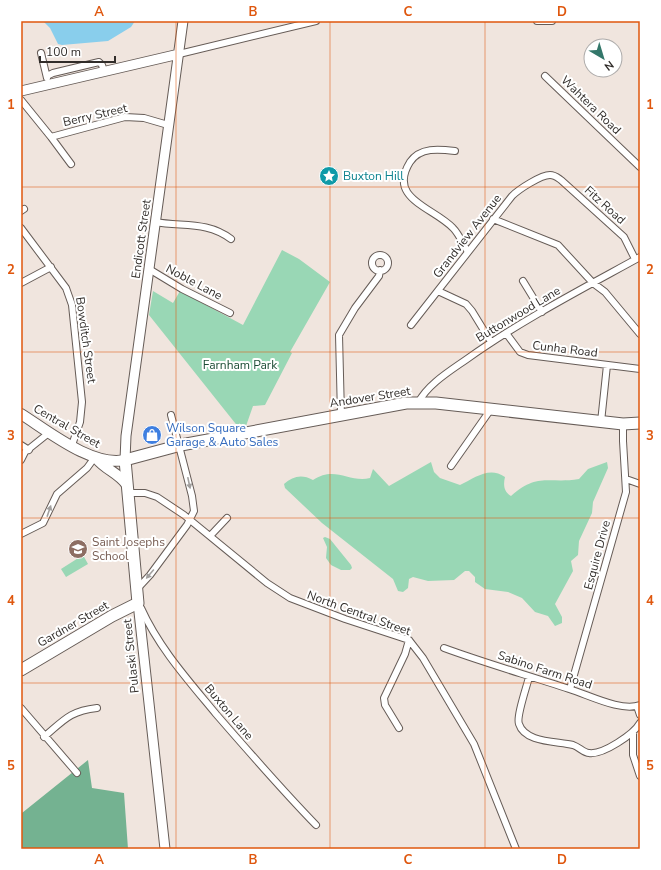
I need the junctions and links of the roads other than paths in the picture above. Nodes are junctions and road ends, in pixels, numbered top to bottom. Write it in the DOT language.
graph roads {
  1 [pos="183,21"];
  2 [pos="316,21"];
  3 [pos="537,21"];
  4 [pos="552,21"];
  5 [pos="41,53"];
  6 [pos="179,54"];
  7 [pos="545,76"];
  8 [pos="48,80"];
  9 [pos="21,91"];
  10 [pos="21,100"];
  11 [pos="168,125"];
  12 [pos="51,137"];
  13 [pos="455,151"];
  14 [pos="71,164"];
  15 [pos="640,167"];
  16 [pos="550,175"];
  17 [pos="493,219"];
  18 [pos="155,222"];
  19 [pos="21,228"];
  20 [pos="231,239"];
  21 [pos="468,252"];
  22 [pos="638,258"];
  23 [pos="50,267"];
  24 [pos="149,269"];
  25 [pos="380,270"];
  26 [pos="523,281"];
  27 [pos="593,282"];
  28 [pos="21,283"];
  29 [pos="438,291"];
  30 [pos="542,312"];
  31 [pos="230,313"];
  32 [pos="411,325"];
  33 [pos="506,333"];
  34 [pos="640,334"];
  35 [pos="491,342"];
  36 [pos="607,365"];
  37 [pos="640,369"];
  38 [pos="418,403"];
  39 [pos="491,409"];
  40 [pos="21,414"];
  41 [pos="172,415"];
  42 [pos="341,415"];
  43 [pos="601,422"];
  44 [pos="640,423"];
  45 [pos="623,424"];
  46 [pos="640,430"];
  47 [pos="50,432"];
  48 [pos="21,445"];
  49 [pos="72,445"];
  50 [pos="181,445"];
  51 [pos="29,450"];
  52 [pos="95,457"];
  53 [pos="21,460"];
  54 [pos="125,460"];
  55 [pos="451,466"];
  56 [pos="626,478"];
  57 [pos="640,484"];
  58 [pos="127,489"];
  59 [pos="227,518"];
  60 [pos="190,521"];
  61 [pos="21,534"];
  62 [pos="210,536"];
  63 [pos="138,588"];
  64 [pos="138,603"];
  65 [pos="410,640"];
  66 [pos="444,648"];
  67 [pos="21,670"];
  68 [pos="530,677"];
  69 [pos="570,689"];
  70 [pos="638,705"];
  71 [pos="97,708"];
  72 [pos="22,713"];
  73 [pos="640,714"];
  74 [pos="640,723"];
  75 [pos="400,728"];
  76 [pos="632,732"];
  77 [pos="44,737"];
  78 [pos="76,773"];
  79 [pos="640,776"];
  80 [pos="316,825"];
  81 [pos="165,849"];
  82 [pos="516,849"];
  1 -- 6 [label="street, Endicott Street"];
  2 -- 6 [label="street"];
  3 -- 4 [label="street"];
  5 -- 8 [label="street"];
  6 -- 8 [label="street"];
  6 -- 11 [label="street, Endicott Street"];
  7 -- 15 [label="street, Wahtera Road"];
  8 -- 9 [label="street"];
  10 -- 12 [label="street, Berry Street"];
  11 -- 12 [label="street, Berry Street"];
  11 -- 18 [label="street, Endicott Street"];
  12 -- 14 [label="street, Berry Street"];
  13 -- 21 [label="street"];
  16 -- 17 [label="street, Grandview Avenue"];
  16 -- 22 [label="street, Fitz Road"];
  17 -- 21 [label="street, Grandview Avenue"];
  17 -- 27 [label="street"];
  18 -- 20 [label="street"];
  18 -- 24 [label="street, Endicott Street"];
  19 -- 23 [label="street, Bowditch Street"];
  21 -- 29 [label="street, Grandview Avenue"];
  22 -- 27 [label="street, Buttonwood Lane"];
  23 -- 28 [label="street"];
  23 -- 49 [label="street, Bowditch Street"];
  24 -- 31 [label="street, Noble Lane"];
  24 -- 54 [label="street, Endicott Street"];
  25 -- 42 [label="street"];
  26 -- 30 [label="street"];
  27 -- 30 [label="street, Buttonwood Lane"];
  27 -- 34 [label="street"];
  29 -- 32 [label="street, Grandview Avenue"];
  29 -- 35 [label="street"];
  30 -- 33 [label="street, Buttonwood Lane"];
  33 -- 35 [label="street, Buttonwood Lane"];
  33 -- 36 [label="street, Cunha Road"];
  35 -- 38 [label="street, Buttonwood Lane"];
  36 -- 37 [label="street, Cunha Road"];
  36 -- 43 [label="street"];
  38 -- 39 [label="highway, Andover Street"];
  38 -- 42 [label="highway, Andover Street"];
  39 -- 43 [label="highway, Andover Street"];
  39 -- 55 [label="street"];
  40 -- 47 [label="main road, Central Street"];
  41 -- 50 [label="street"];
  42 -- 50 [label="highway, Andover Street"];
  43 -- 45 [label="highway, Andover Street"];
  44 -- 45 [label="highway, Andover Street"];
  45 -- 46 [label="highway, Andover Street"];
  45 -- 56 [label="street, Esquire Drive"];
  47 -- 49 [label="main road, Central Street"];
  47 -- 51 [label="street"];
  48 -- 51 [label="street"];
  49 -- 52 [label="main road, Central Street"];
  50 -- 54 [label="highway, Andover Street"];
  50 -- 60 [label="street, one-way"];
  51 -- 53 [label="street"];
  52 -- 54 [label="main road, Central Street"];
  52 -- 58 [label="main road"];
  61 -- 52 [label="street, one-way"];
  54 -- 58 [label="highway, Pulaski Street"];
  56 -- 57 [label="street"];
  56 -- 69 [label="street, Esquire Drive"];
  58 -- 60 [label="street, North Central Street"];
  58 -- 63 [label="highway, Pulaski Street"];
  59 -- 62 [label="street"];
  60 -- 62 [label="street, North Central Street"];
  60 -- 63 [label="street, one-way"];
  62 -- 65 [label="street, North Central Street"];
  63 -- 64 [label="highway, Pulaski Street"];
  64 -- 67 [label="highway, Gardner Street"];
  64 -- 80 [label="street, Buxton Lane"];
  64 -- 81 [label="street, Pulaski Street"];
  65 -- 75 [label="street"];
  65 -- 82 [label="street, North Central Street"];
  66 -- 68 [label="street, Sabino Farm Road"];
  68 -- 69 [label="street, Sabino Farm Road"];
  68 -- 76 [label="street"];
  69 -- 70 [label="street, Sabino Farm Road"];
  70 -- 73 [label="street"];
  71 -- 77 [label="street"];
  72 -- 77 [label="street"];
  74 -- 76 [label="street"];
  76 -- 79 [label="street"];
  77 -- 78 [label="street"];
}
